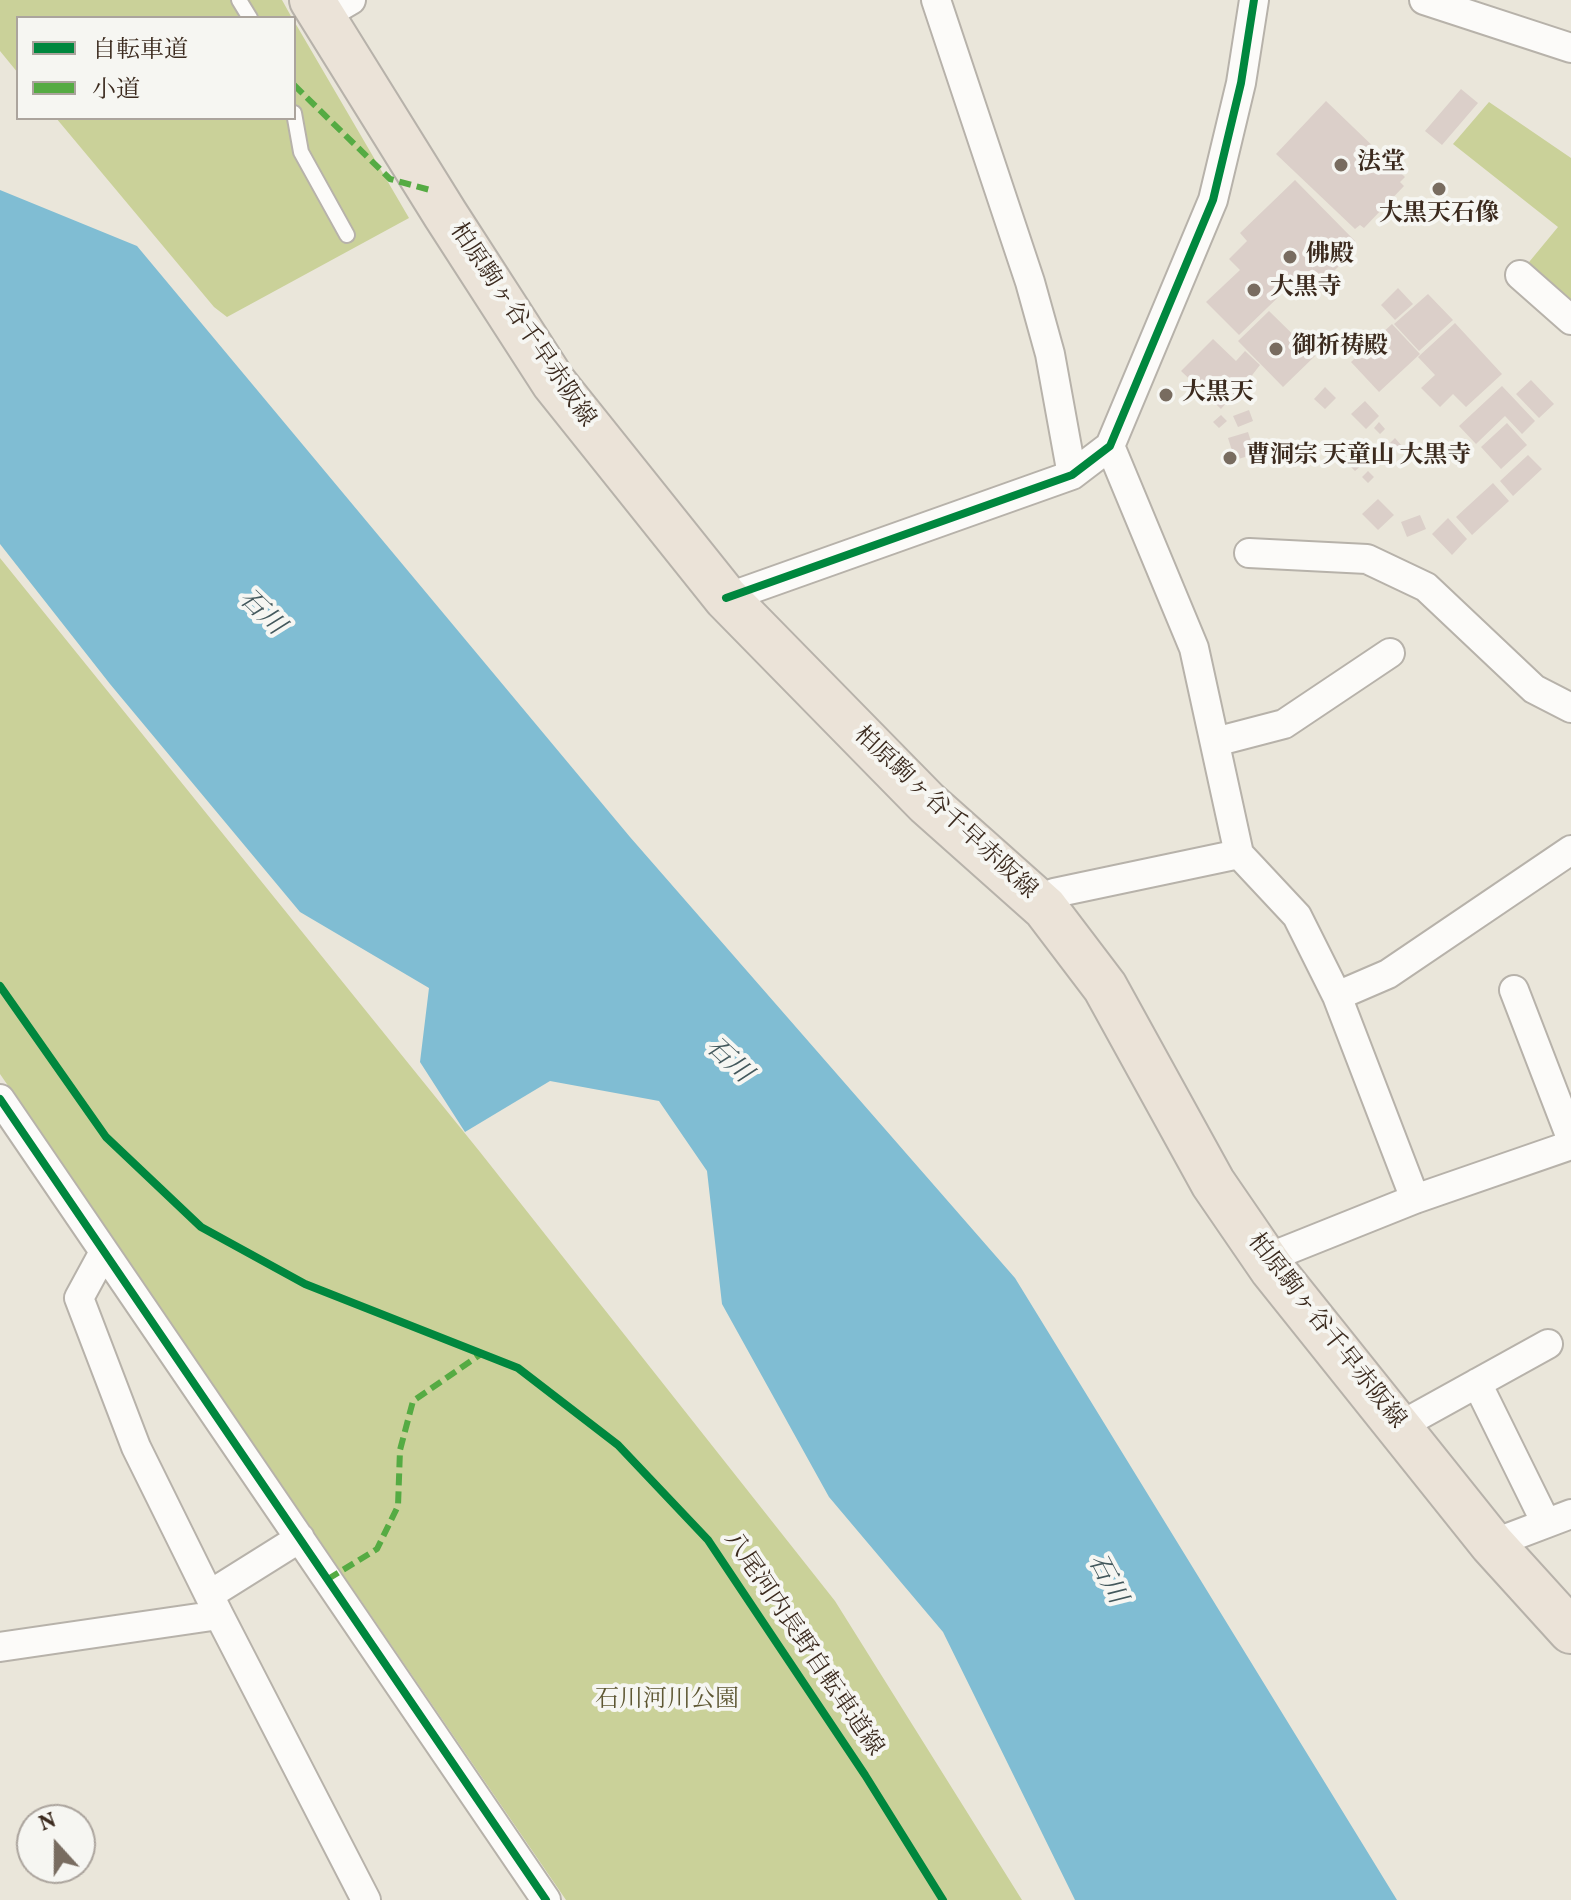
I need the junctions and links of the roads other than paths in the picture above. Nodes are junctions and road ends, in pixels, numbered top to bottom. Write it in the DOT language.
graph roads {
  1 [pos="936,0"];
  2 [pos="1254,0"];
  3 [pos="1424,0"];
  4 [pos="328,6"];
  5 [pos="1571,48"];
  6 [pos="295,120"];
  7 [pos="347,235"];
  8 [pos="1520,275"];
  9 [pos="1571,320"];
  10 [pos="1110,446"];
  11 [pos="1072,475"];
  12 [pos="1249,553"];
  13 [pos="726,598"];
  14 [pos="1390,653"];
  15 [pos="1571,708"];
  16 [pos="1215,742"];
  17 [pos="1571,850"];
  18 [pos="1239,854"];
  19 [pos="1045,908"];
  20 [pos="1514,990"];
  21 [pos="1337,996"];
  22 [pos="0,1099"];
  23 [pos="1571,1138"];
  24 [pos="1571,1145"];
  25 [pos="1415,1199"];
  26 [pos="104,1252"];
  27 [pos="1265,1259"];
  28 [pos="1548,1344"];
  29 [pos="1477,1383"];
  30 [pos="1398,1427"];
  31 [pos="1559,1519"];
  32 [pos="300,1538"];
  33 [pos="1492,1544"];
  34 [pos="214,1605"];
  35 [pos="1571,1631"];
  36 [pos="0,1647"];
  37 [pos="366,1900"];
  38 [pos="546,1900"];
  1 -- 11 [label="street"];
  2 -- 10 [label="street"];
  3 -- 5 [label="street"];
  4 -- 13 [label="main road, 柏原駒ヶ谷千早赤阪線"];
  6 -- 7 [label="lane"];
  8 -- 9 [label="street"];
  10 -- 11 [label="street"];
  10 -- 16 [label="street"];
  11 -- 13 [label="street"];
  12 -- 15 [label="street"];
  13 -- 19 [label="main road, 柏原駒ヶ谷千早赤阪線"];
  14 -- 16 [label="street"];
  16 -- 18 [label="street"];
  17 -- 21 [label="street"];
  18 -- 19 [label="street"];
  18 -- 21 [label="street"];
  19 -- 27 [label="main road, 柏原駒ヶ谷千早赤阪線"];
  20 -- 23 [label="street"];
  21 -- 25 [label="street"];
  22 -- 26 [label="street"];
  24 -- 25 [label="street"];
  25 -- 27 [label="street"];
  26 -- 32 [label="street"];
  26 -- 34 [label="street"];
  27 -- 30 [label="main road, 柏原駒ヶ谷千早赤阪線"];
  28 -- 29 [label="street"];
  29 -- 30 [label="street"];
  29 -- 31 [label="street"];
  30 -- 33 [label="main road, 柏原駒ヶ谷千早赤阪線"];
  31 -- 33 [label="street"];
  32 -- 34 [label="street"];
  32 -- 38 [label="street"];
  33 -- 35 [label="main road, 柏原駒ヶ谷千早赤阪線"];
  34 -- 36 [label="street"];
  34 -- 37 [label="street"];
}
